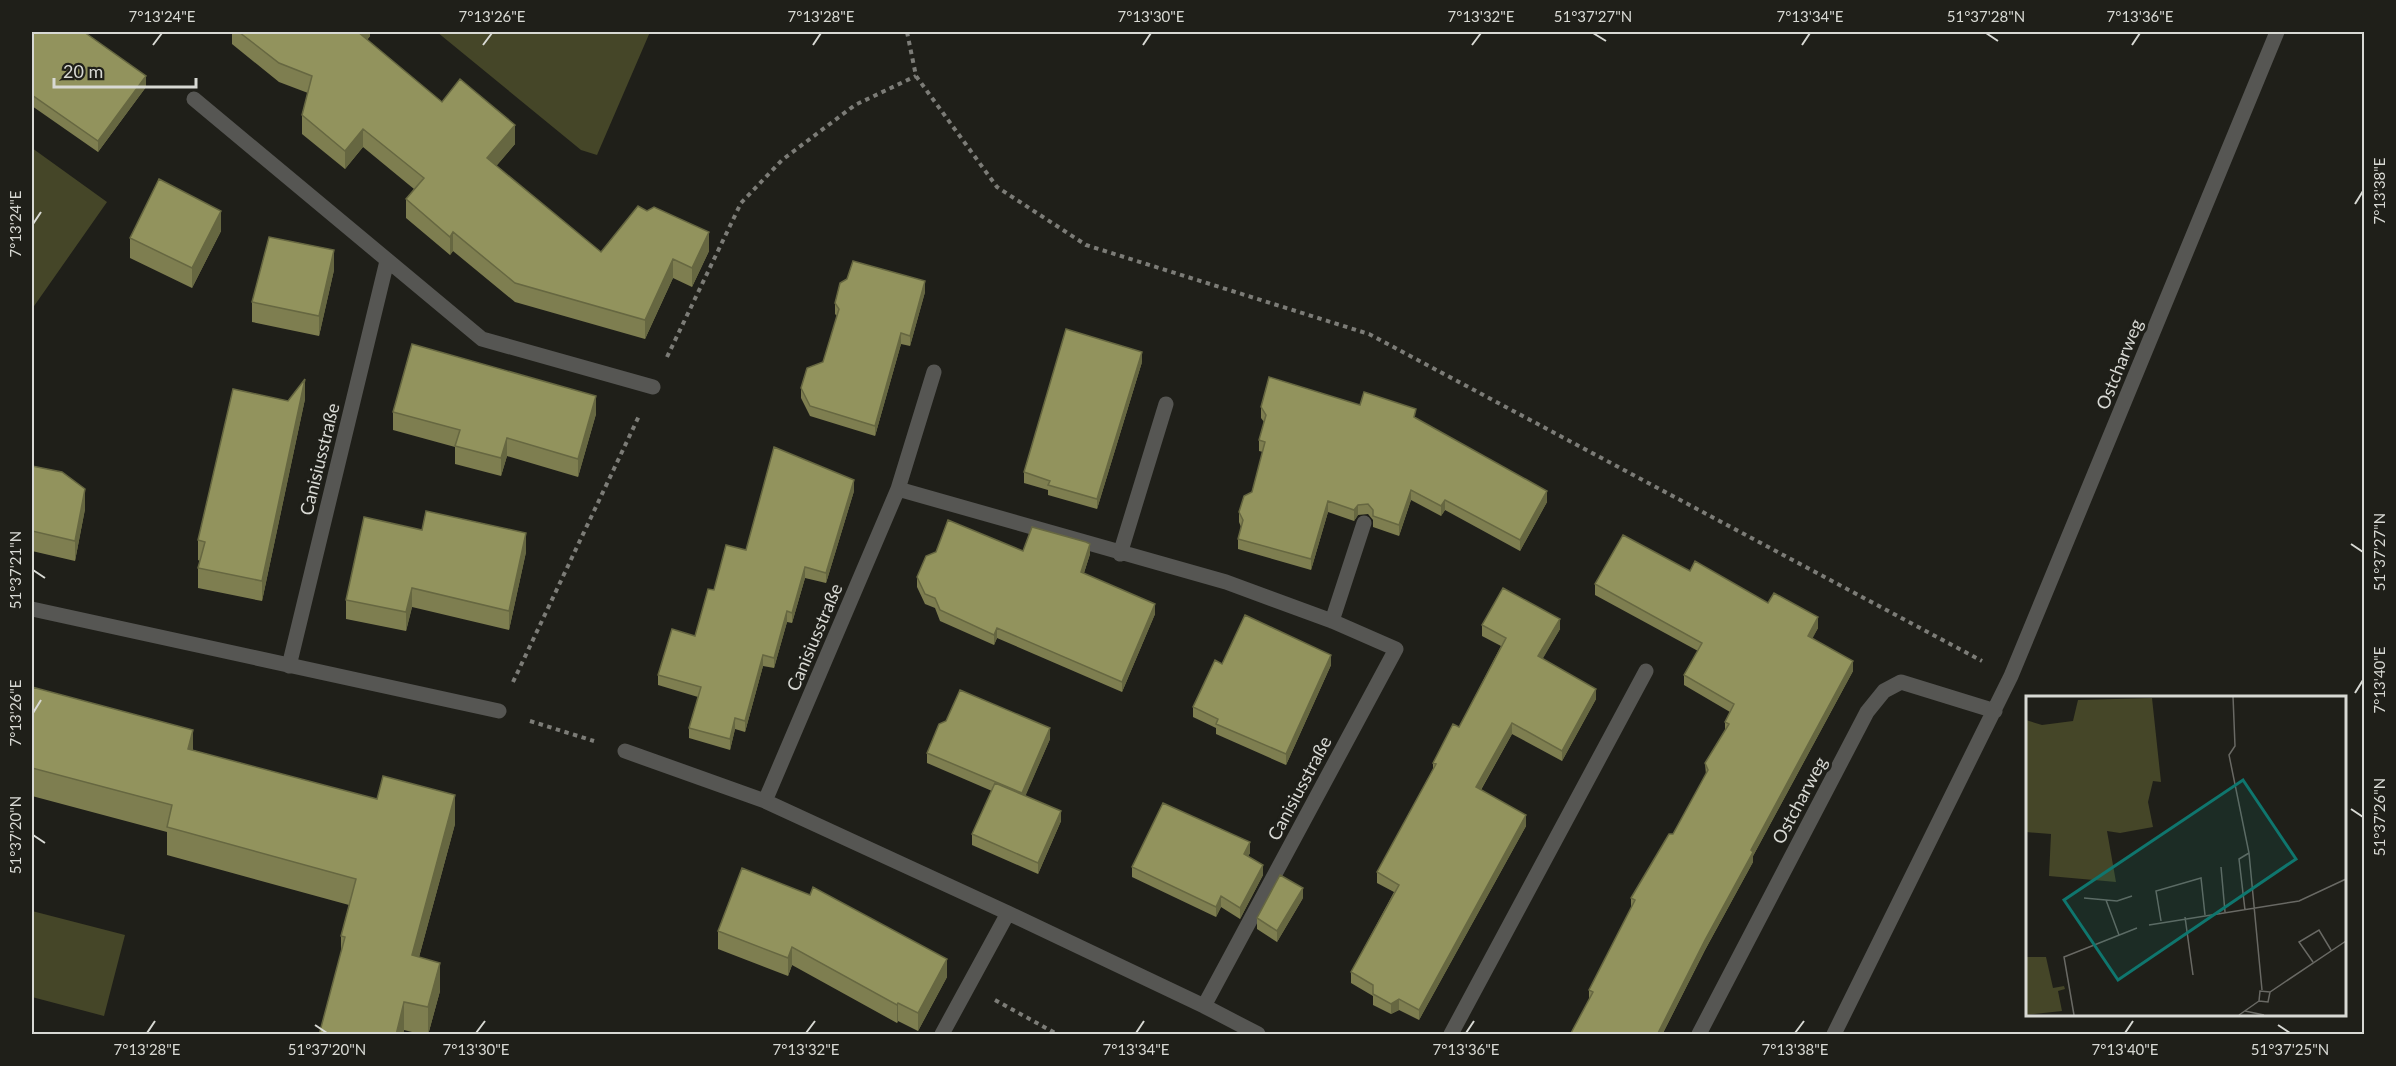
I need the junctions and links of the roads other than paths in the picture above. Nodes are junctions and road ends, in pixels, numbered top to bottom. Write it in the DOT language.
graph roads {
  1 [pos="2277,32"];
  2 [pos="194,99"];
  3 [pos="387,261"];
  4 [pos="934,372"];
  5 [pos="653,387"];
  6 [pos="1166,404"];
  7 [pos="898,489"];
  8 [pos="1364,522"];
  9 [pos="1120,554"];
  10 [pos="32,609"];
  11 [pos="1332,621"];
  12 [pos="289,666"];
  13 [pos="1646,671"];
  14 [pos="499,711"];
  15 [pos="1995,711"];
  16 [pos="625,751"];
  17 [pos="765,801"];
  18 [pos="1008,913"];
  19 [pos="1204,1006"];
  20 [pos="942,1035"];
  21 [pos="1258,1035"];
  22 [pos="1451,1035"];
  23 [pos="1699,1035"];
  24 [pos="1834,1035"];
  1 -- 15 [label="street, Ostcharweg"];
  2 -- 3 [label="street"];
  3 -- 5 [label="street"];
  3 -- 12 [label="street, Canisiusstraße"];
  4 -- 7 [label="street, Canisiusstraße"];
  6 -- 9 [label="street"];
  7 -- 9 [label="street, Canisiusstraße"];
  7 -- 17 [label="street, Canisiusstraße"];
  8 -- 11 [label="street"];
  9 -- 11 [label="street, Canisiusstraße"];
  10 -- 12 [label="street"];
  11 -- 19 [label="street, Canisiusstraße"];
  12 -- 14 [label="street"];
  13 -- 22 [label="street"];
  15 -- 23 [label="street, Ostcharweg"];
  15 -- 24 [label="street, Ostcharweg"];
  16 -- 17 [label="street"];
  17 -- 18 [label="street"];
  18 -- 19 [label="street"];
  18 -- 20 [label="street"];
  19 -- 21 [label="street"];
}
